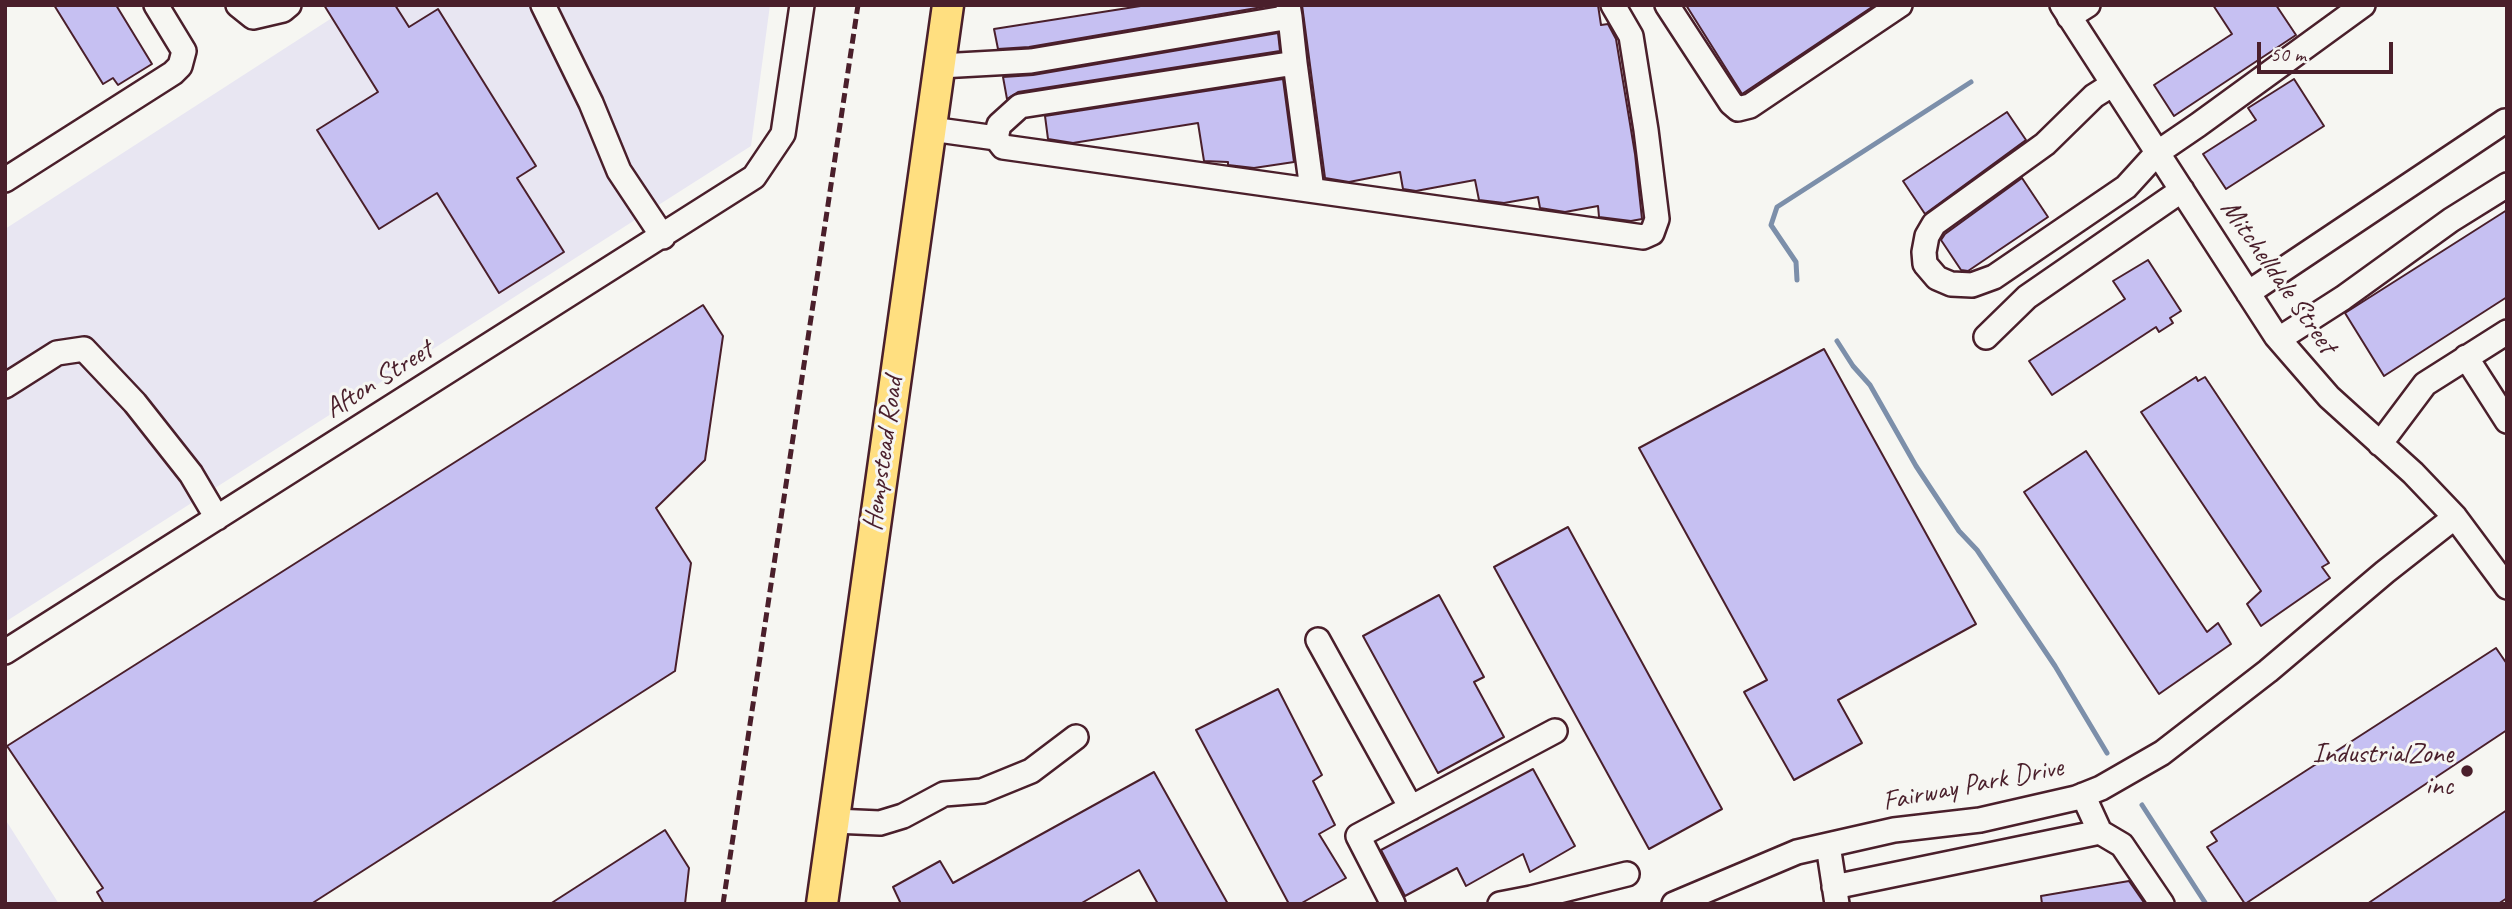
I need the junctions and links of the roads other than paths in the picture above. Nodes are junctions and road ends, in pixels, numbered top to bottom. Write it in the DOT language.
graph roads {
  1 [pos="156,5"];
  2 [pos="238,5"];
  3 [pos="289,5"];
  4 [pos="544,5"];
  5 [pos="802,5"];
  6 [pos="948,5"];
  7 [pos="1613,5"];
  8 [pos="1667,5"];
  9 [pos="1900,5"];
  10 [pos="2362,5"];
  11 [pos="2073,9"];
  12 [pos="1289,11"];
  13 [pos="1295,63"];
  14 [pos="940,66"];
  15 [pos="2113,84"];
  16 [pos="2505,121"];
  17 [pos="931,128"];
  18 [pos="996,138"];
  19 [pos="2157,153"];
  20 [pos="5,180"];
  21 [pos="2507,185"];
  22 [pos="1312,190"];
  23 [pos="2182,190"];
  24 [pos="663,237"];
  25 [pos="2248,293"];
  26 [pos="2507,332"];
  27 [pos="1986,337"];
  28 [pos="2279,339"];
  29 [pos="2466,357"];
  30 [pos="5,386"];
  31 [pos="2507,421"];
  32 [pos="2380,444"];
  33 [pos="2455,517"];
  34 [pos="217,518"];
  35 [pos="2507,587"];
  36 [pos="1318,640"];
  37 [pos="5,652"];
  38 [pos="1555,731"];
  39 [pos="1076,737"];
  40 [pos="2083,795"];
  41 [pos="1411,808"];
  42 [pos="834,821"];
  43 [pos="1932,826"];
  44 [pos="2101,832"];
  45 [pos="1828,845"];
  46 [pos="1936,864"];
  47 [pos="1627,874"];
  48 [pos="1835,896"];
  49 [pos="822,904"];
  50 [pos="1393,904"];
  51 [pos="1500,904"];
  52 [pos="1674,904"];
  53 [pos="2162,904"];
  1 -- 20 [label="street"];
  2 -- 3 [label="street"];
  4 -- 24 [label="street"];
  5 -- 24 [label="street, Afton Street"];
  6 -- 14 [label="main road, Hempstead Road"];
  7 -- 22 [label="street"];
  8 -- 9 [label="street"];
  10 -- 19 [label="street"];
  11 -- 15 [label="street, Mitchelldale Street"];
  12 -- 13 [label="street"];
  12 -- 14 [label="street"];
  13 -- 18 [label="street"];
  13 -- 22 [label="street"];
  14 -- 17 [label="main road, Hempstead Road"];
  15 -- 19 [label="street, Mitchelldale Street"];
  15 -- 19 [label="street"];
  16 -- 25 [label="street"];
  17 -- 18 [label="street"];
  17 -- 42 [label="main road, Hempstead Road"];
  18 -- 22 [label="street"];
  19 -- 23 [label="street, Mitchelldale Street"];
  21 -- 28 [label="street"];
  23 -- 25 [label="street, Mitchelldale Street"];
  23 -- 27 [label="street"];
  24 -- 34 [label="street, Afton Street"];
  25 -- 28 [label="street, Mitchelldale Street"];
  26 -- 29 [label="street"];
  28 -- 32 [label="street, Mitchelldale Street"];
  29 -- 31 [label="street"];
  29 -- 32 [label="street"];
  30 -- 34 [label="street"];
  32 -- 33 [label="street, Mitchelldale Street"];
  33 -- 35 [label="street, Mitchelldale Street"];
  33 -- 40 [label="street, Fairway Park Drive"];
  34 -- 37 [label="street, Afton Street"];
  36 -- 41 [label="street"];
  38 -- 41 [label="street"];
  39 -- 42 [label="street"];
  40 -- 43 [label="street, Fairway Park Drive"];
  40 -- 44 [label="street"];
  41 -- 50 [label="street"];
  42 -- 49 [label="main road, Hempstead Road"];
  43 -- 45 [label="street, Fairway Park Drive"];
  43 -- 46 [label="street"];
  44 -- 46 [label="street"];
  44 -- 53 [label="street"];
  45 -- 48 [label="street"];
  45 -- 52 [label="street, Fairway Park Drive"];
  46 -- 48 [label="street"];
  47 -- 51 [label="street"];
}
